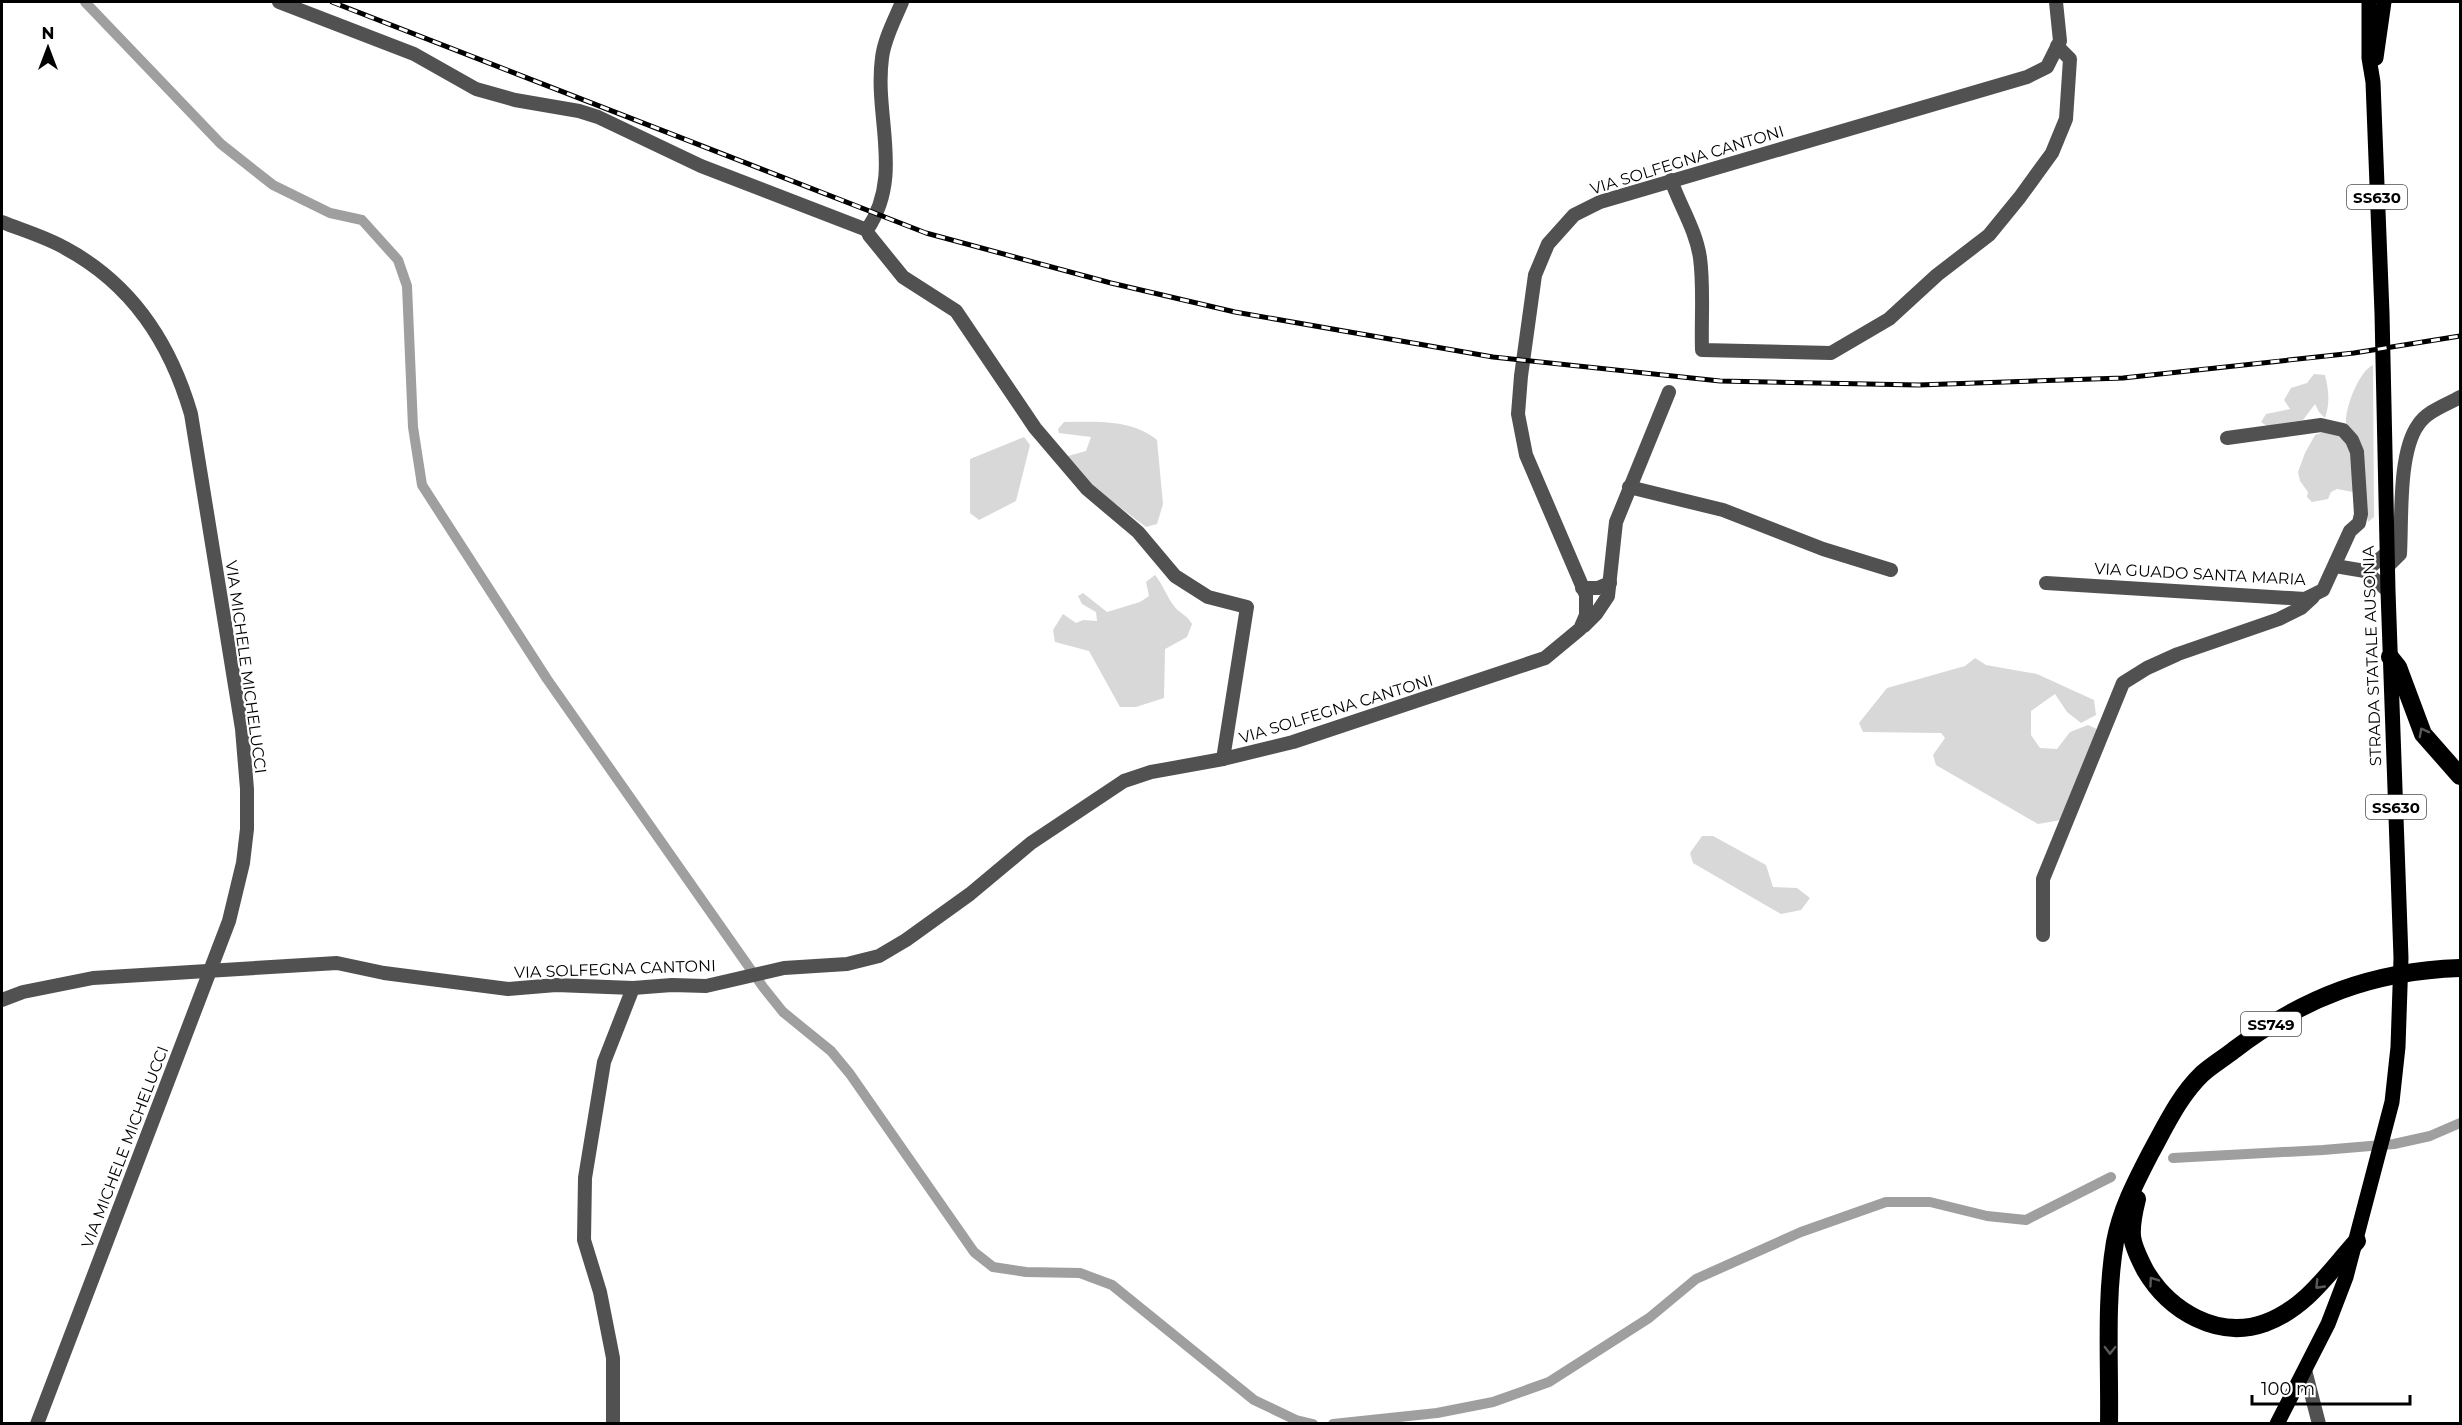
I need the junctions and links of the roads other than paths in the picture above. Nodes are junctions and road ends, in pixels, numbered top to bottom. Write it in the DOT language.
graph roads {
  1 [pos="279,2"];
  2 [pos="902,2"];
  3 [pos="2056,2"];
  4 [pos="2369,2"];
  5 [pos="2384,2"];
  6 [pos="2058,46"];
  7 [pos="2373,82"];
  8 [pos="1671,180"];
  9 [pos="2,222"];
  10 [pos="870,225"];
  11 [pos="1669,392"];
  12 [pos="2460,397"];
  13 [pos="2227,438"];
  14 [pos="1629,487"];
  15 [pos="2387,560"];
  16 [pos="2335,566"];
  17 [pos="1891,570"];
  18 [pos="2365,571"];
  19 [pos="2046,582"];
  20 [pos="1610,583"];
  21 [pos="1582,588"];
  22 [pos="2388,591"];
  23 [pos="2313,597"];
  24 [pos="1580,629"];
  25 [pos="2390,657"];
  26 [pos="1223,759"];
  27 [pos="2460,776"];
  28 [pos="2043,935"];
  29 [pos="2460,968"];
  30 [pos="212,971"];
  31 [pos="633,988"];
  32 [pos="2,1000"];
  33 [pos="2141,1171"];
  34 [pos="2357,1241"];
  35 [pos="2305,1370"];
  36 [pos="37,1424"];
  37 [pos="614,1424"];
  38 [pos="2109,1424"];
  39 [pos="2277,1424"];
  40 [pos="2319,1424"];
  1 -- 10 [label="street"];
  2 -- 10 [label="street"];
  3 -- 6 [label="street"];
  4 -- 7 [label="main road, STRADA STATALE AUSONIA / SS630"];
  5 -- 7 [label="main road, STRADA STATALE AUSONIA / SS630"];
  6 -- 8 [label="street, VIA SOLFEGNA CANTONI"];
  6 -- 8 [label="street"];
  7 -- 15 [label="main road, STRADA STATALE AUSONIA / SS630"];
  8 -- 21 [label="street, VIA SOLFEGNA CANTONI"];
  9 -- 30 [label="street, VIA MICHELE MICHELUCCI"];
  10 -- 26 [label="street"];
  11 -- 14 [label="street"];
  12 -- 15 [label="street"];
  13 -- 16 [label="street, VIA GUADO SANTA MARIA"];
  14 -- 17 [label="street"];
  14 -- 20 [label="street"];
  15 -- 18 [label="street"];
  15 -- 22 [label="main road, STRADA STATALE AUSONIA / SS630"];
  16 -- 18 [label="street"];
  16 -- 23 [label="street, VIA GUADO SANTA MARIA"];
  18 -- 22 [label="street"];
  19 -- 23 [label="street, VIA GUADO SANTA MARIA"];
  20 -- 21 [label="street"];
  20 -- 24 [label="street"];
  21 -- 24 [label="street, VIA SOLFEGNA CANTONI"];
  22 -- 25 [label="main road, STRADA STATALE AUSONIA / SS630"];
  23 -- 28 [label="street"];
  24 -- 26 [label="street, VIA SOLFEGNA CANTONI"];
  27 -- 25 [label="highway, one-way"];
  25 -- 34 [label="main road, STRADA STATALE AUSONIA / SS630"];
  26 -- 31 [label="street, VIA SOLFEGNA CANTONI"];
  29 -- 33 [label="highway, SS749"];
  30 -- 31 [label="street, VIA SOLFEGNA CANTONI"];
  30 -- 32 [label="street, VIA SOLFEGNA CANTONI"];
  30 -- 36 [label="street, VIA MICHELE MICHELUCCI"];
  31 -- 37 [label="street"];
  34 -- 33 [label="highway, one-way"];
  33 -- 38 [label="highway, one-way"];
  34 -- 35 [label="main road, STRADA STATALE AUSONIA"];
  35 -- 39 [label="main road, STRADA STATALE AUSONIA"];
  35 -- 40 [label="street"];
}
